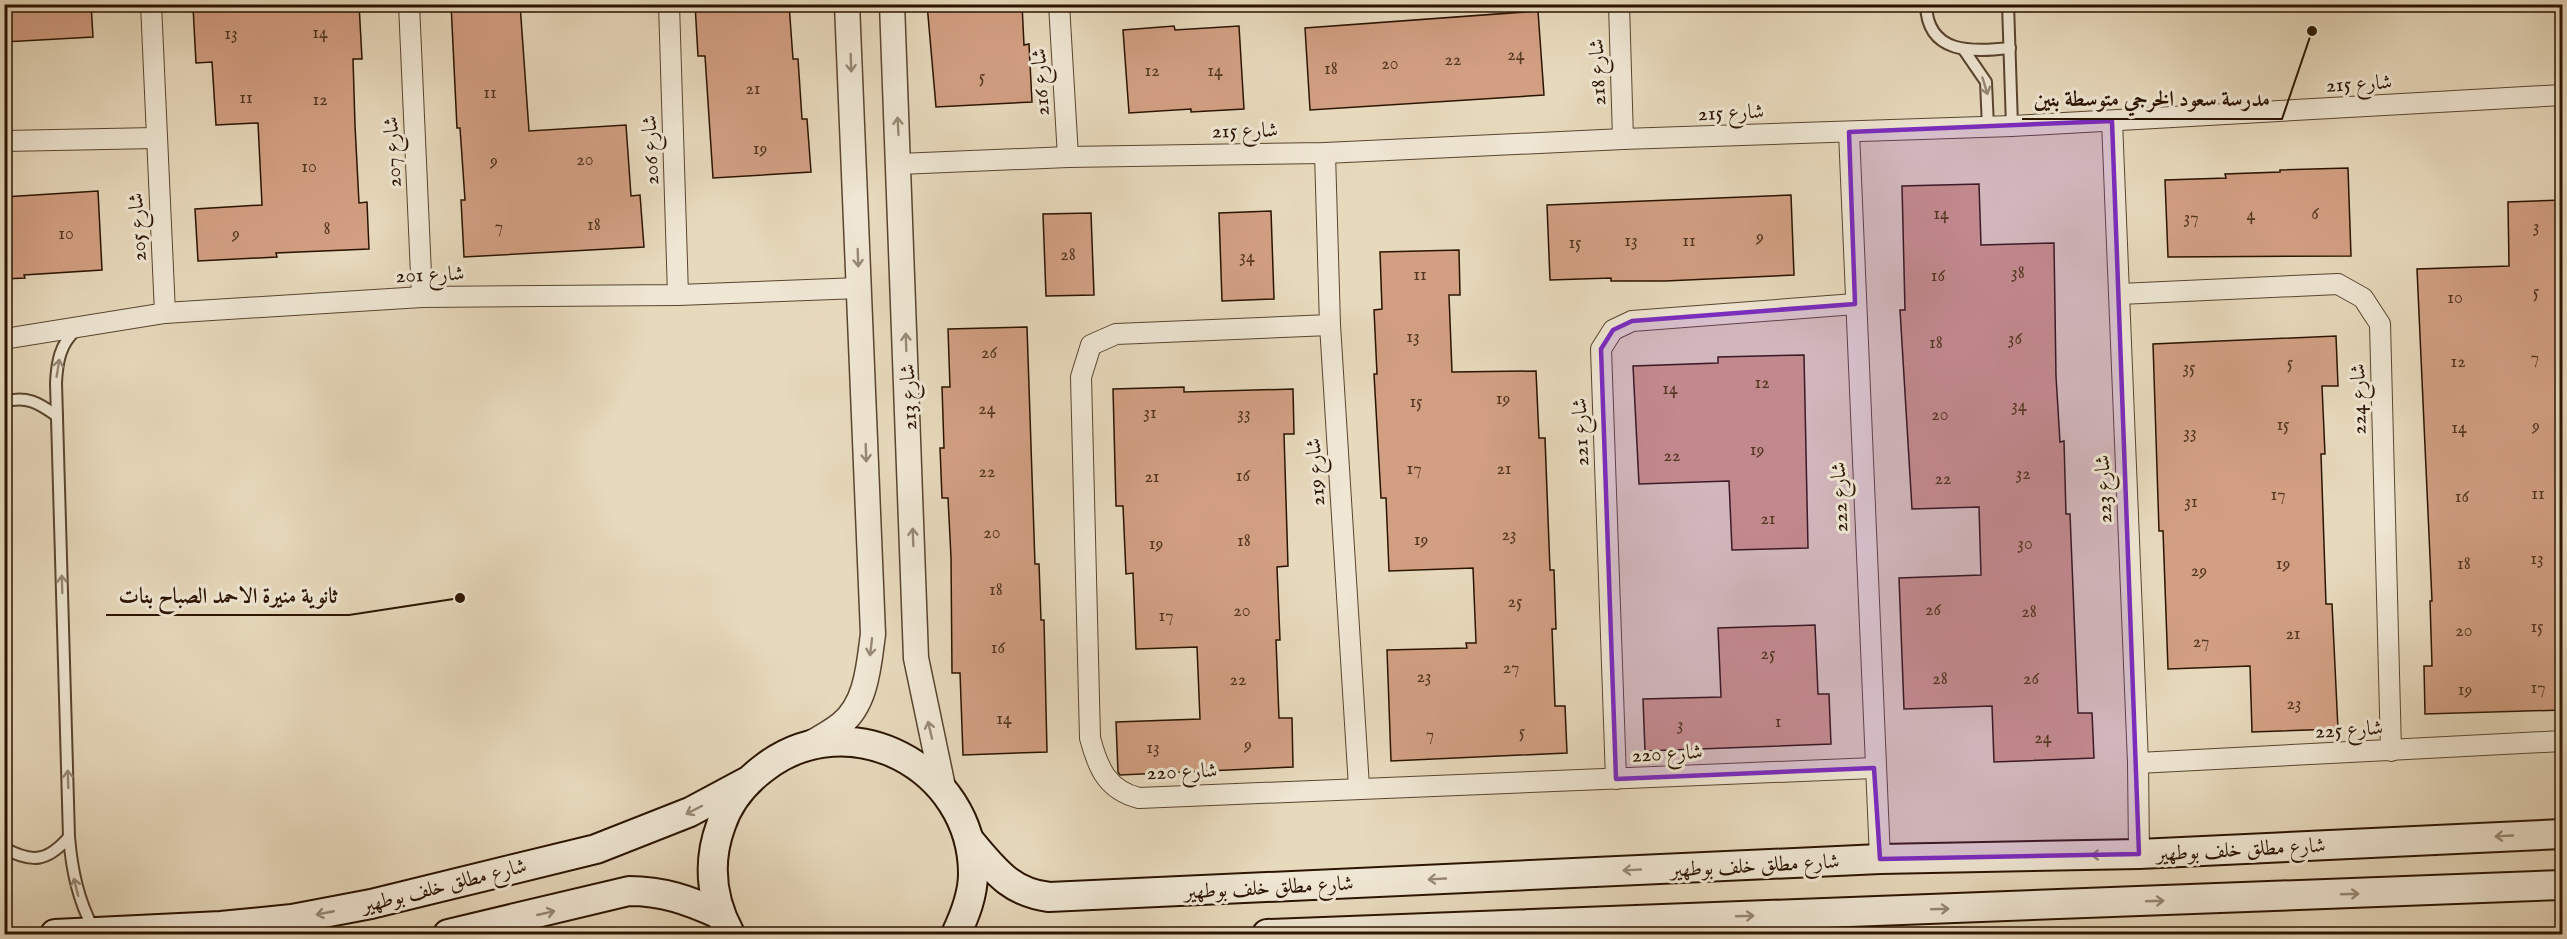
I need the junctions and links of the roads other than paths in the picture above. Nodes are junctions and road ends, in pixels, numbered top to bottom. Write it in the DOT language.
graph roads {
  1 [pos="151,4"];
  2 [pos="409,4"];
  3 [pos="669,4"];
  4 [pos="847,4"];
  5 [pos="892,4"];
  6 [pos="1059,4"];
  7 [pos="1619,4"];
  8 [pos="1926,4"];
  9 [pos="2008,4"];
  10 [pos="2010,48"];
  11 [pos="1964,50"];
  12 [pos="2562,95"];
  13 [pos="2112,122"];
  14 [pos="2012,126"];
  15 [pos="1988,127"];
  16 [pos="1849,132"];
  17 [pos="156,138"];
  18 [pos="1623,139"];
  19 [pos="4,141"];
  20 [pos="1325,153"];
  21 [pos="1068,157"];
  22 [pos="900,164"];
  23 [pos="859,288"];
  24 [pos="2120,294"];
  25 [pos="678,295"];
  26 [pos="422,297"];
  27 [pos="1855,304"];
  28 [pos="165,313"];
  29 [pos="1330,326"];
  30 [pos="78,327"];
  31 [pos="4,339"];
  32 [pos="4,402"];
  33 [pos="57,416"];
  34 [pos="2562,741"];
  35 [pos="809,744"];
  36 [pos="2391,751"];
  37 [pos="2138,763"];
  38 [pos="1874,768"];
  39 [pos="1616,779"];
  40 [pos="746,782"];
  41 [pos="943,788"];
  42 [pos="1359,788"];
  43 [pos="2562,834"];
  44 [pos="69,837"];
  45 [pos="969,840"];
  46 [pos="4,848"];
  47 [pos="2139,854"];
  48 [pos="1880,859"];
  49 [pos="2562,885"];
  50 [pos="725,924"];
  51 [pos="96,932"];
  52 [pos="55,934"];
  53 [pos="448,934"];
  54 [pos="956,934"];
  55 [pos="1267,934"];
  1 -- 17 [label="street, شارع 205"];
  2 -- 26 [label="street, شارع 207"];
  3 -- 25 [label="street, شارع 206"];
  4 -- 23 [label="street, one-way"];
  22 -- 5 [label="street, شارع 213, one-way"];
  6 -- 21 [label="street, شارع 216"];
  7 -- 18 [label="street, شارع 218"];
  8 -- 11 [label="lane"];
  9 -- 10 [label="lane"];
  10 -- 11 [label="lane"];
  10 -- 14 [label="lane"];
  11 -- 15 [label="lane, one-way"];
  12 -- 13 [label="street, شارع 215"];
  13 -- 14 [label="street, شارع 215"];
  13 -- 24 [label="street, شارع 223"];
  14 -- 15 [label="street, شارع 215"];
  15 -- 16 [label="street, شارع 215"];
  16 -- 18 [label="street, شارع 215"];
  16 -- 27 [label="street, شارع 222"];
  17 -- 19 [label="street"];
  17 -- 28 [label="street, شارع 205"];
  18 -- 20 [label="street, شارع 215"];
  20 -- 21 [label="street, شارع 215"];
  20 -- 29 [label="street, شارع 219"];
  21 -- 22 [label="street, شارع 215"];
  41 -- 22 [label="street, شارع 213, one-way"];
  23 -- 25 [label="street, شارع 201"];
  23 -- 35 [label="street, one-way"];
  24 -- 36 [label="street, شارع 224"];
  24 -- 37 [label="street, شارع 223"];
  25 -- 26 [label="street, شارع 201"];
  26 -- 28 [label="street, شارع 201"];
  27 -- 38 [label="street, شارع 222"];
  27 -- 39 [label="street, شارع 221"];
  28 -- 30 [label="street, شارع 201"];
  29 -- 42 [label="street, شارع 219"];
  29 -- 42 [label="street, شارع 220"];
  30 -- 31 [label="street, شارع 201"];
  33 -- 30 [label="lane, one-way"];
  32 -- 33 [label="lane"];
  44 -- 33 [label="lane, one-way"];
  34 -- 36 [label="street, شارع 225"];
  35 -- 40 [label="main road"];
  35 -- 41 [label="main road"];
  36 -- 37 [label="street, شارع 225"];
  37 -- 47 [label="street, شارع 223"];
  38 -- 39 [label="street, شارع 220"];
  38 -- 48 [label="street, شارع 222"];
  39 -- 42 [label="street, شارع 220"];
  40 -- 50 [label="main road"];
  40 -- 51 [label="main road, شارع مطلق خلف بوطهير, one-way"];
  41 -- 45 [label="main road"];
  43 -- 47 [label="main road, شارع مطلق خلف بوطهير, one-way"];
  44 -- 46 [label="lane"];
  51 -- 44 [label="lane, one-way"];
  48 -- 45 [label="main road, شارع مطلق خلف بوطهير, one-way"];
  45 -- 54 [label="main road"];
  47 -- 48 [label="main road, شارع مطلق خلف بوطهير, one-way"];
  55 -- 49 [label="main road, one-way"];
  53 -- 50 [label="main road, one-way"];
  51 -- 52 [label="main road, شارع مطلق خلف بوطهير"];
}
